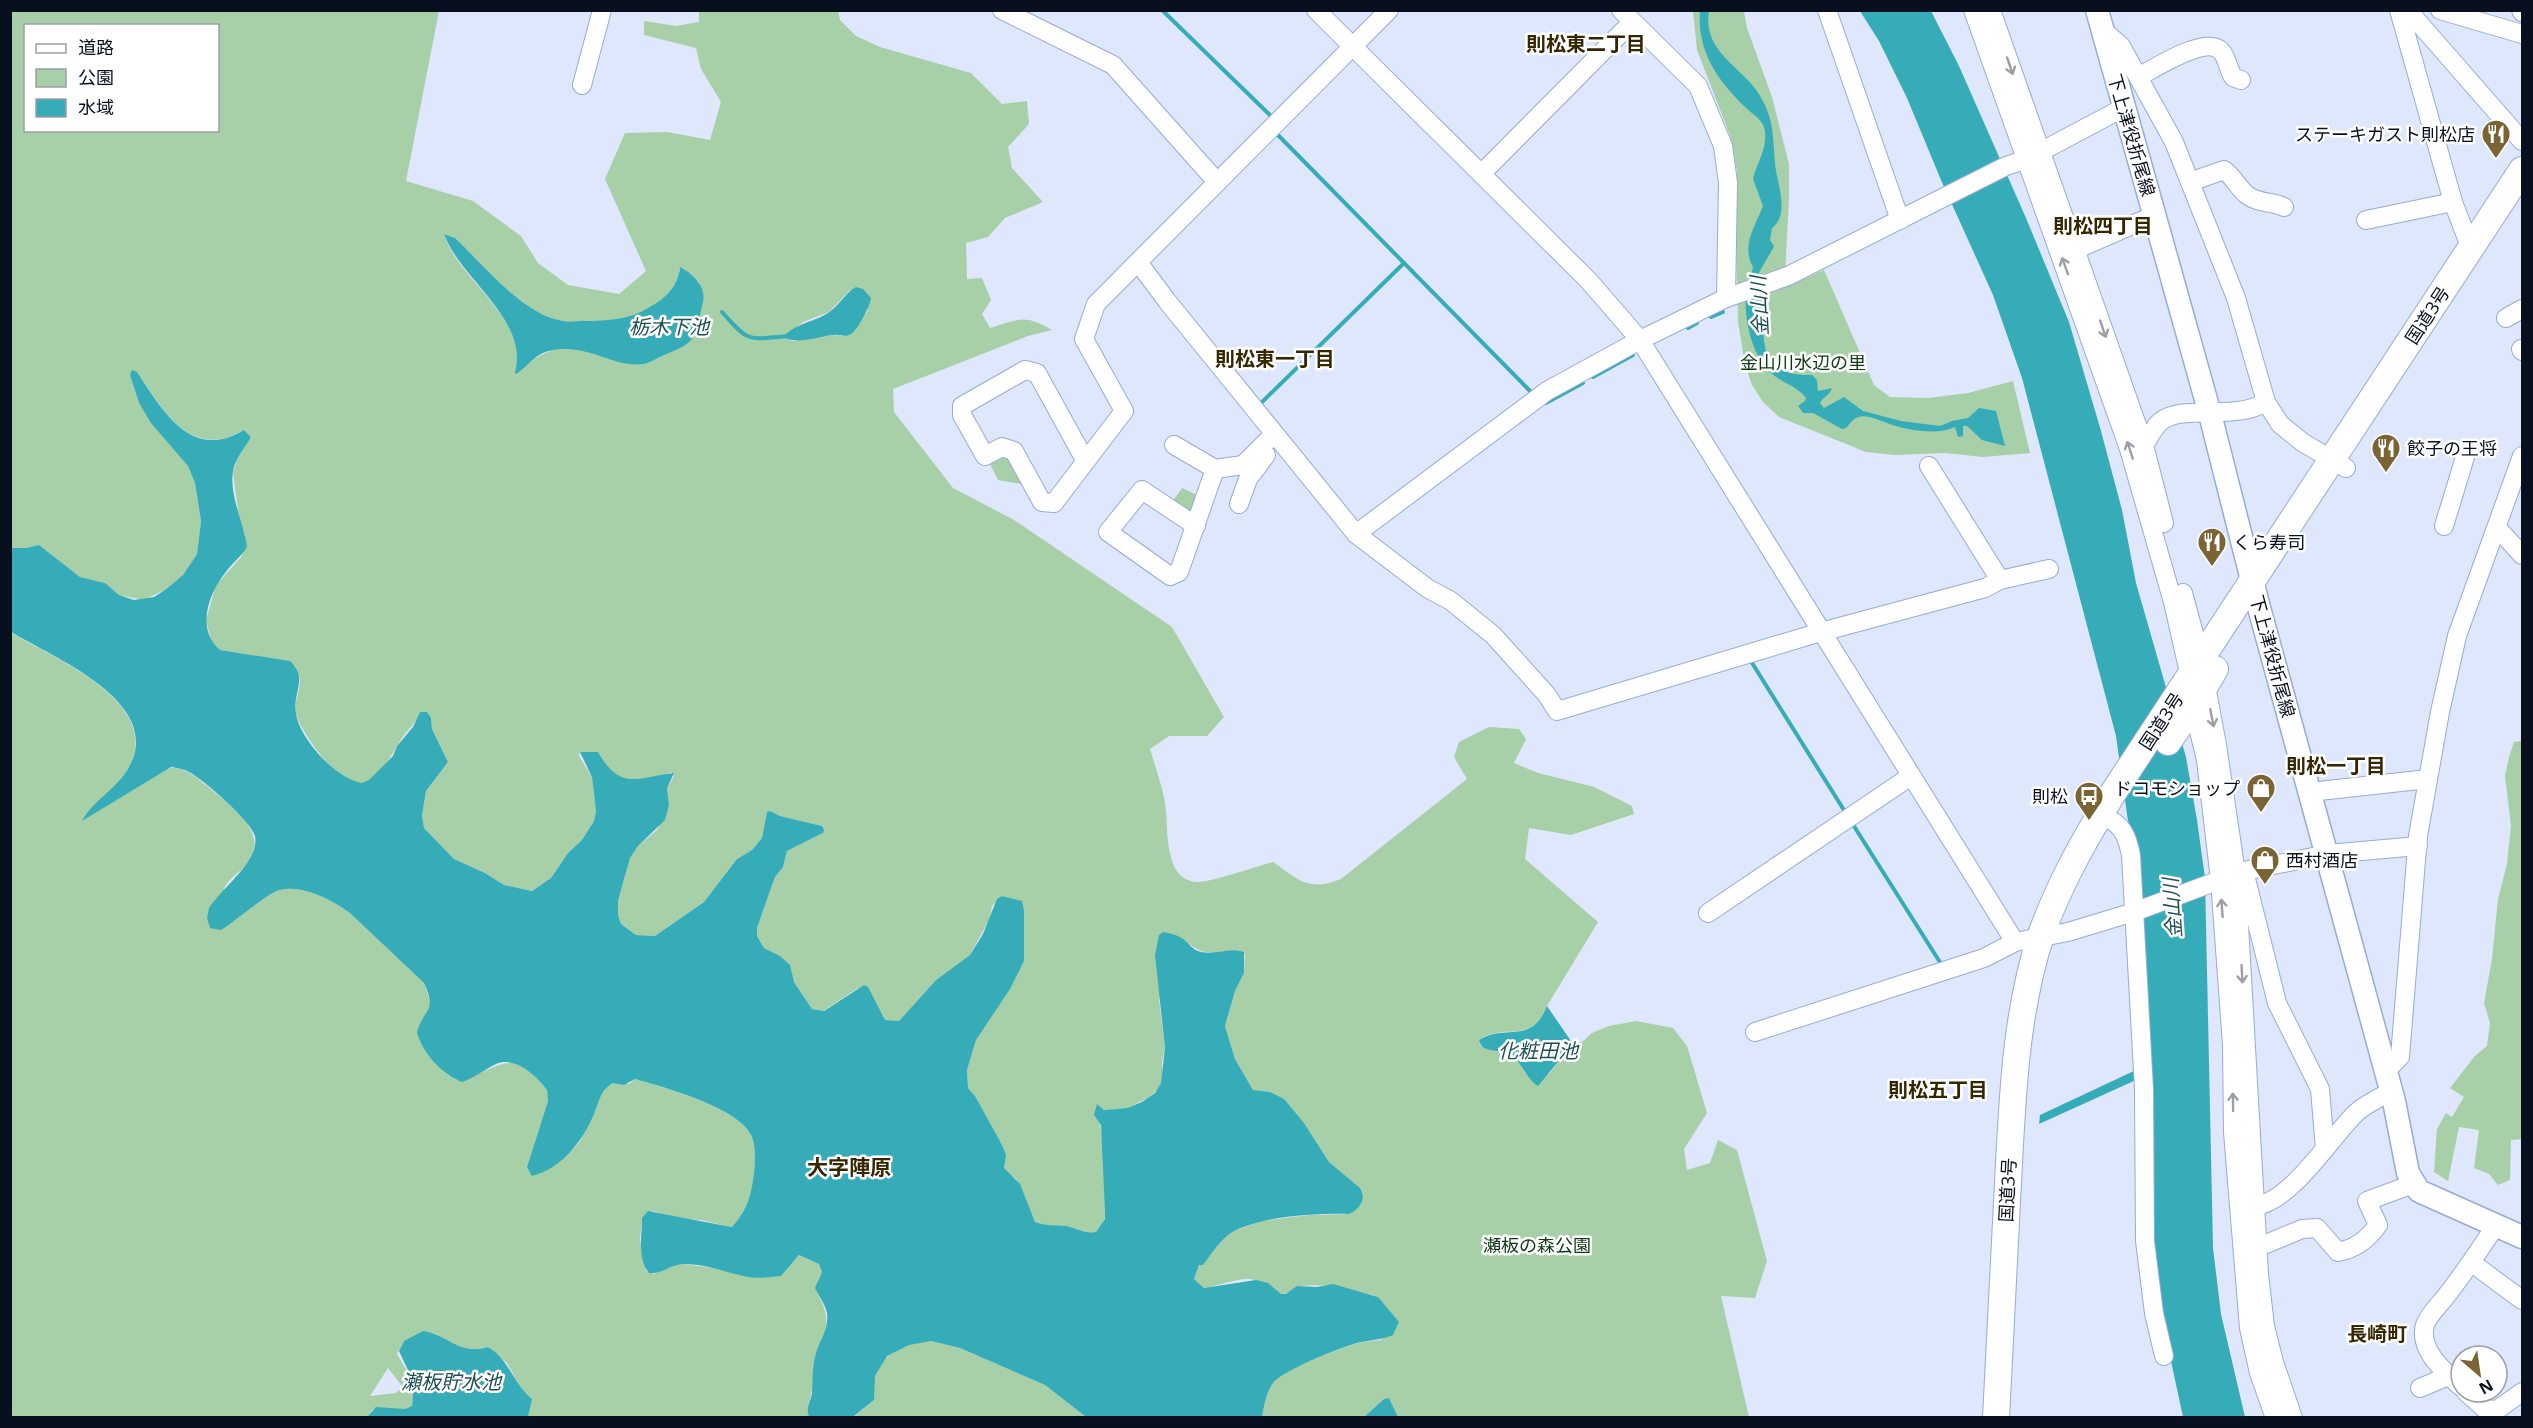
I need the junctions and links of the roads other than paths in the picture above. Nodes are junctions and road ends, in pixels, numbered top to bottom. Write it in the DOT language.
graph roads {
  1 [pos="602,10"];
  2 [pos="1002,10"];
  3 [pos="1316,10"];
  4 [pos="1389,10"];
  5 [pos="1827,10"];
  6 [pos="1973,10"];
  7 [pos="1990,10"];
  8 [pos="2399,10"];
  9 [pos="2411,10"];
  10 [pos="2440,10"];
  11 [pos="1626,16"];
  12 [pos="1037,17"];
  13 [pos="2101,21"];
  14 [pos="2523,34"];
  15 [pos="1358,52"];
  16 [pos="2140,76"];
  17 [pos="2241,80"];
  18 [pos="582,84"];
  19 [pos="2123,108"];
  20 [pos="2523,141"];
  21 [pos="2032,155"];
  22 [pos="2523,170"];
  23 [pos="1481,174"];
  24 [pos="1216,182"];
  25 [pos="2190,182"];
  26 [pos="2523,200"];
  27 [pos="2453,202"];
  28 [pos="2284,207"];
  29 [pos="2155,215"];
  30 [pos="1900,220"];
  31 [pos="2366,220"];
  32 [pos="2471,249"];
  33 [pos="2075,250"];
  34 [pos="1138,262"];
  35 [pos="1726,298"];
  36 [pos="2523,309"];
  37 [pos="2506,318"];
  38 [pos="1640,340"];
  39 [pos="2266,402"];
  40 [pos="2210,414"];
  41 [pos="1278,439"];
  42 [pos="1174,445"];
  43 [pos="2144,445"];
  44 [pos="2523,456"];
  45 [pos="2465,457"];
  46 [pos="1085,460"];
  47 [pos="2338,465"];
  48 [pos="1929,466"];
  49 [pos="1215,469"];
  50 [pos="1239,504"];
  51 [pos="1196,526"];
  52 [pos="2444,526"];
  53 [pos="2501,532"];
  54 [pos="1356,534"];
  55 [pos="2523,555"];
  56 [pos="2049,569"];
  57 [pos="2253,579"];
  58 [pos="2000,580"];
  59 [pos="2258,604"];
  60 [pos="1817,625"];
  61 [pos="2199,673"];
  62 [pos="2182,711"];
  63 [pos="1911,776"];
  64 [pos="2428,779"];
  65 [pos="2310,792"];
  66 [pos="2115,811"];
  67 [pos="2418,846"];
  68 [pos="2328,854"];
  69 [pos="2234,875"];
  70 [pos="1708,912"];
  71 [pos="2134,912"];
  72 [pos="2048,936"];
  73 [pos="2014,942"];
  74 [pos="1755,1032"];
  75 [pos="2389,1081"];
  76 [pos="2233,1131"];
  77 [pos="2325,1149"];
  78 [pos="2413,1184"];
  79 [pos="2260,1206"];
  80 [pos="2496,1225"];
  81 [pos="2523,1237"];
  82 [pos="2266,1244"];
  83 [pos="2472,1263"];
  84 [pos="2523,1300"];
  85 [pos="2257,1327"];
  86 [pos="2164,1356"];
  87 [pos="2449,1374"];
  88 [pos="2449,1382"];
  89 [pos="2420,1388"];
  90 [pos="2523,1392"];
  91 [pos="2509,1402"];
  92 [pos="2479,1404"];
  93 [pos="2506,1404"];
  94 [pos="1996,1418"];
  95 [pos="2012,1418"];
  96 [pos="2263,1418"];
  97 [pos="2275,1418"];
  98 [pos="2293,1418"];
  99 [pos="2300,1418"];
  1 -- 18 [label="street"];
  2 -- 12 [label="street"];
  3 -- 15 [label="street"];
  4 -- 15 [label="street"];
  5 -- 30 [label="street"];
  6 -- 21 [label="street"];
  7 -- 21 [label="street, one-way"];
  8 -- 27 [label="street"];
  9 -- 20 [label="street"];
  10 -- 14 [label="street"];
  11 -- 23 [label="street"];
  11 -- 35 [label="street"];
  12 -- 24 [label="street"];
  13 -- 16 [label="street"];
  13 -- 19 [label="main road, 下上津役折尾線"];
  15 -- 23 [label="street"];
  15 -- 24 [label="street"];
  16 -- 17 [label="street"];
  16 -- 25 [label="street"];
  19 -- 21 [label="street"];
  19 -- 29 [label="main road, 下上津役折尾線"];
  21 -- 30 [label="street"];
  21 -- 33 [label="street"];
  61 -- 21 [label="street, one-way"];
  22 -- 32 [label="highway, 国道3号"];
  23 -- 38 [label="street"];
  24 -- 34 [label="street"];
  25 -- 28 [label="street"];
  25 -- 39 [label="street"];
  26 -- 47 [label="highway, 国道3号"];
  27 -- 31 [label="street"];
  27 -- 32 [label="street"];
  29 -- 33 [label="street"];
  29 -- 40 [label="main road, 下上津役折尾線"];
  30 -- 35 [label="street"];
  32 -- 47 [label="highway, 国道3号"];
  33 -- 43 [label="street, one-way"];
  34 -- 41 [label="street"];
  34 -- 46 [label="street"];
  35 -- 38 [label="street"];
  36 -- 37 [label="street"];
  38 -- 54 [label="street"];
  38 -- 60 [label="street"];
  39 -- 40 [label="street"];
  39 -- 47 [label="street"];
  40 -- 43 [label="street"];
  40 -- 57 [label="main road, 下上津役折尾線"];
  41 -- 49 [label="street"];
  41 -- 50 [label="street"];
  41 -- 54 [label="street"];
  42 -- 49 [label="street"];
  43 -- 61 [label="street"];
  44 -- 64 [label="street"];
  45 -- 52 [label="street"];
  46 -- 46 [label="street"];
  47 -- 57 [label="highway, 国道3号"];
  47 -- 59 [label="highway, 国道3号"];
  48 -- 58 [label="street"];
  49 -- 51 [label="street"];
  51 -- 51 [label="street"];
  53 -- 55 [label="street"];
  54 -- 60 [label="street"];
  56 -- 58 [label="street"];
  57 -- 59 [label="main road, 下上津役折尾線"];
  57 -- 61 [label="highway, 国道3号"];
  58 -- 60 [label="street"];
  59 -- 61 [label="highway, 国道3号"];
  59 -- 65 [label="main road, 下上津役折尾線"];
  60 -- 63 [label="street"];
  61 -- 62 [label="highway, 国道3号"];
  61 -- 69 [label="street, one-way"];
  62 -- 66 [label="highway, 国道3号"];
  62 -- 69 [label="street"];
  63 -- 70 [label="street"];
  63 -- 73 [label="street"];
  64 -- 65 [label="street"];
  64 -- 67 [label="street"];
  65 -- 68 [label="main road, 下上津役折尾線"];
  66 -- 71 [label="street"];
  66 -- 72 [label="highway, 国道3号"];
  67 -- 68 [label="street"];
  67 -- 75 [label="street"];
  68 -- 69 [label="street"];
  68 -- 75 [label="main road, 下上津役折尾線"];
  69 -- 71 [label="street"];
  76 -- 69 [label="street, one-way"];
  69 -- 77 [label="street"];
  69 -- 79 [label="street, one-way"];
  71 -- 72 [label="street"];
  71 -- 86 [label="street"];
  72 -- 73 [label="street"];
  72 -- 94 [label="highway, 国道3号"];
  72 -- 95 [label="highway, 国道3号"];
  73 -- 74 [label="street"];
  75 -- 77 [label="street"];
  75 -- 78 [label="main road, 下上津役折尾線"];
  76 -- 85 [label="street"];
  76 -- 96 [label="street"];
  77 -- 79 [label="street"];
  78 -- 80 [label="main road"];
  78 -- 82 [label="street"];
  79 -- 82 [label="street"];
  79 -- 85 [label="street"];
  80 -- 81 [label="main road"];
  80 -- 83 [label="street"];
  82 -- 99 [label="street"];
  83 -- 84 [label="street"];
  83 -- 87 [label="street"];
  85 -- 97 [label="street"];
  85 -- 98 [label="street"];
  88 -- 89 [label="street"];
  90 -- 91 [label="street"];
  92 -- 93 [label="street"];
}
